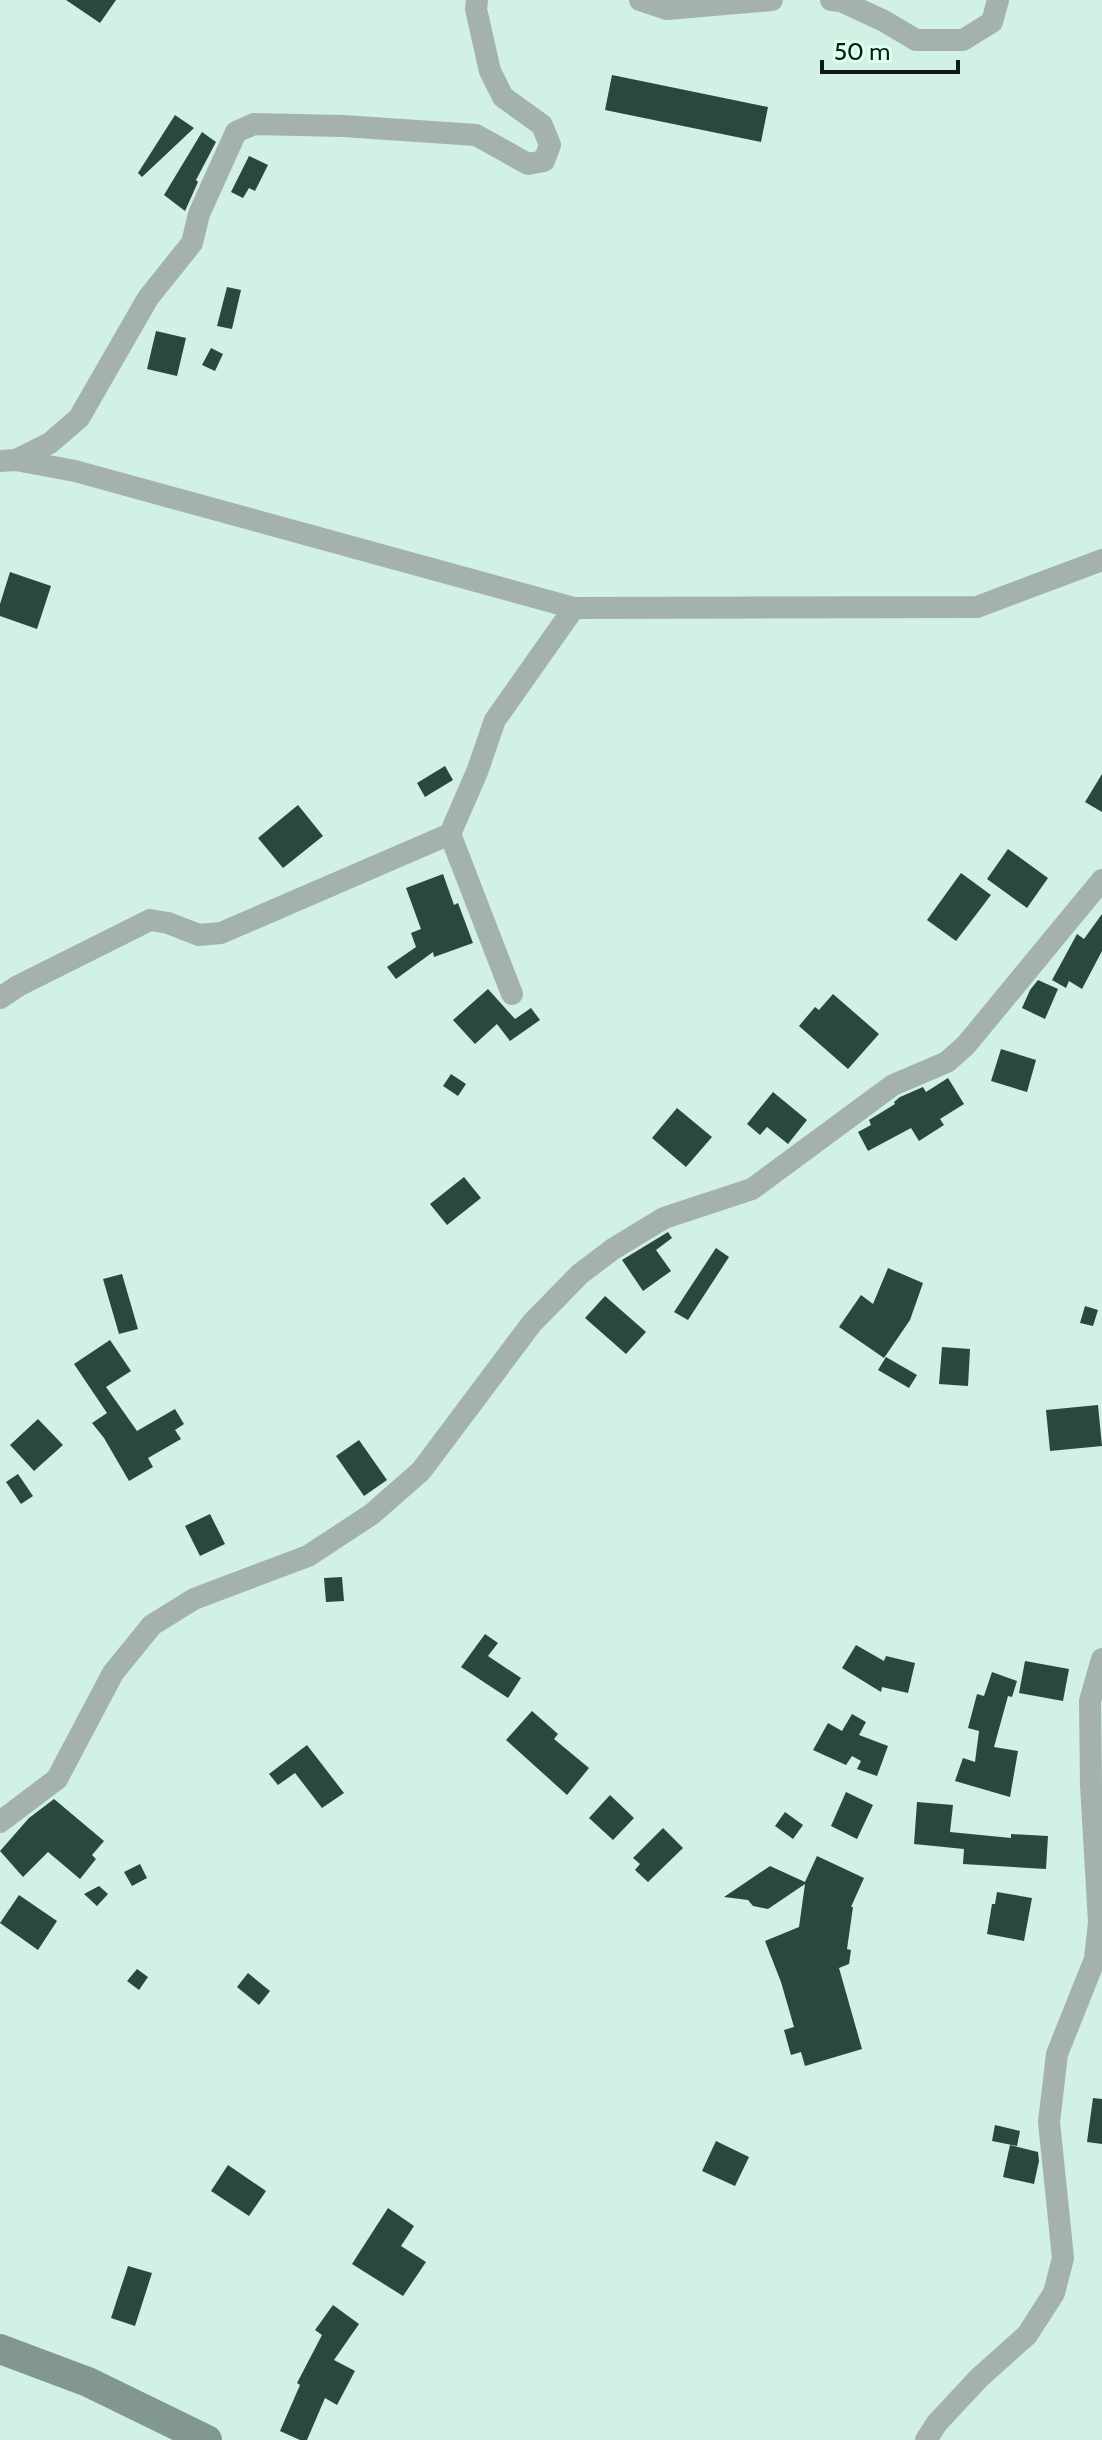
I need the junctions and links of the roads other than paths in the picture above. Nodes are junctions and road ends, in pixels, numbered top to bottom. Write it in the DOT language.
graph roads {
  1 [pos="477,0"];
  2 [pos="640,0"];
  3 [pos="772,0"];
  4 [pos="831,0"];
  5 [pos="998,0"];
  6 [pos="8,460"];
  7 [pos="1102,560"];
  8 [pos="574,608"];
  9 [pos="450,834"];
  10 [pos="1102,880"];
  11 [pos="512,994"];
  12 [pos="0,998"];
  13 [pos="1102,1659"];
  14 [pos="0,1822"];
  15 [pos="0,2349"];
  16 [pos="207,2440"];
  17 [pos="926,2440"];
  1 -- 6 [label="street"];
  2 -- 3 [label="street"];
  4 -- 5 [label="street"];
  6 -- 8 [label="street"];
  7 -- 8 [label="street"];
  8 -- 9 [label="street"];
  9 -- 11 [label="street"];
  9 -- 12 [label="street"];
  10 -- 14 [label="street"];
  13 -- 17 [label="street"];
  15 -- 16 [label="street"];
}
